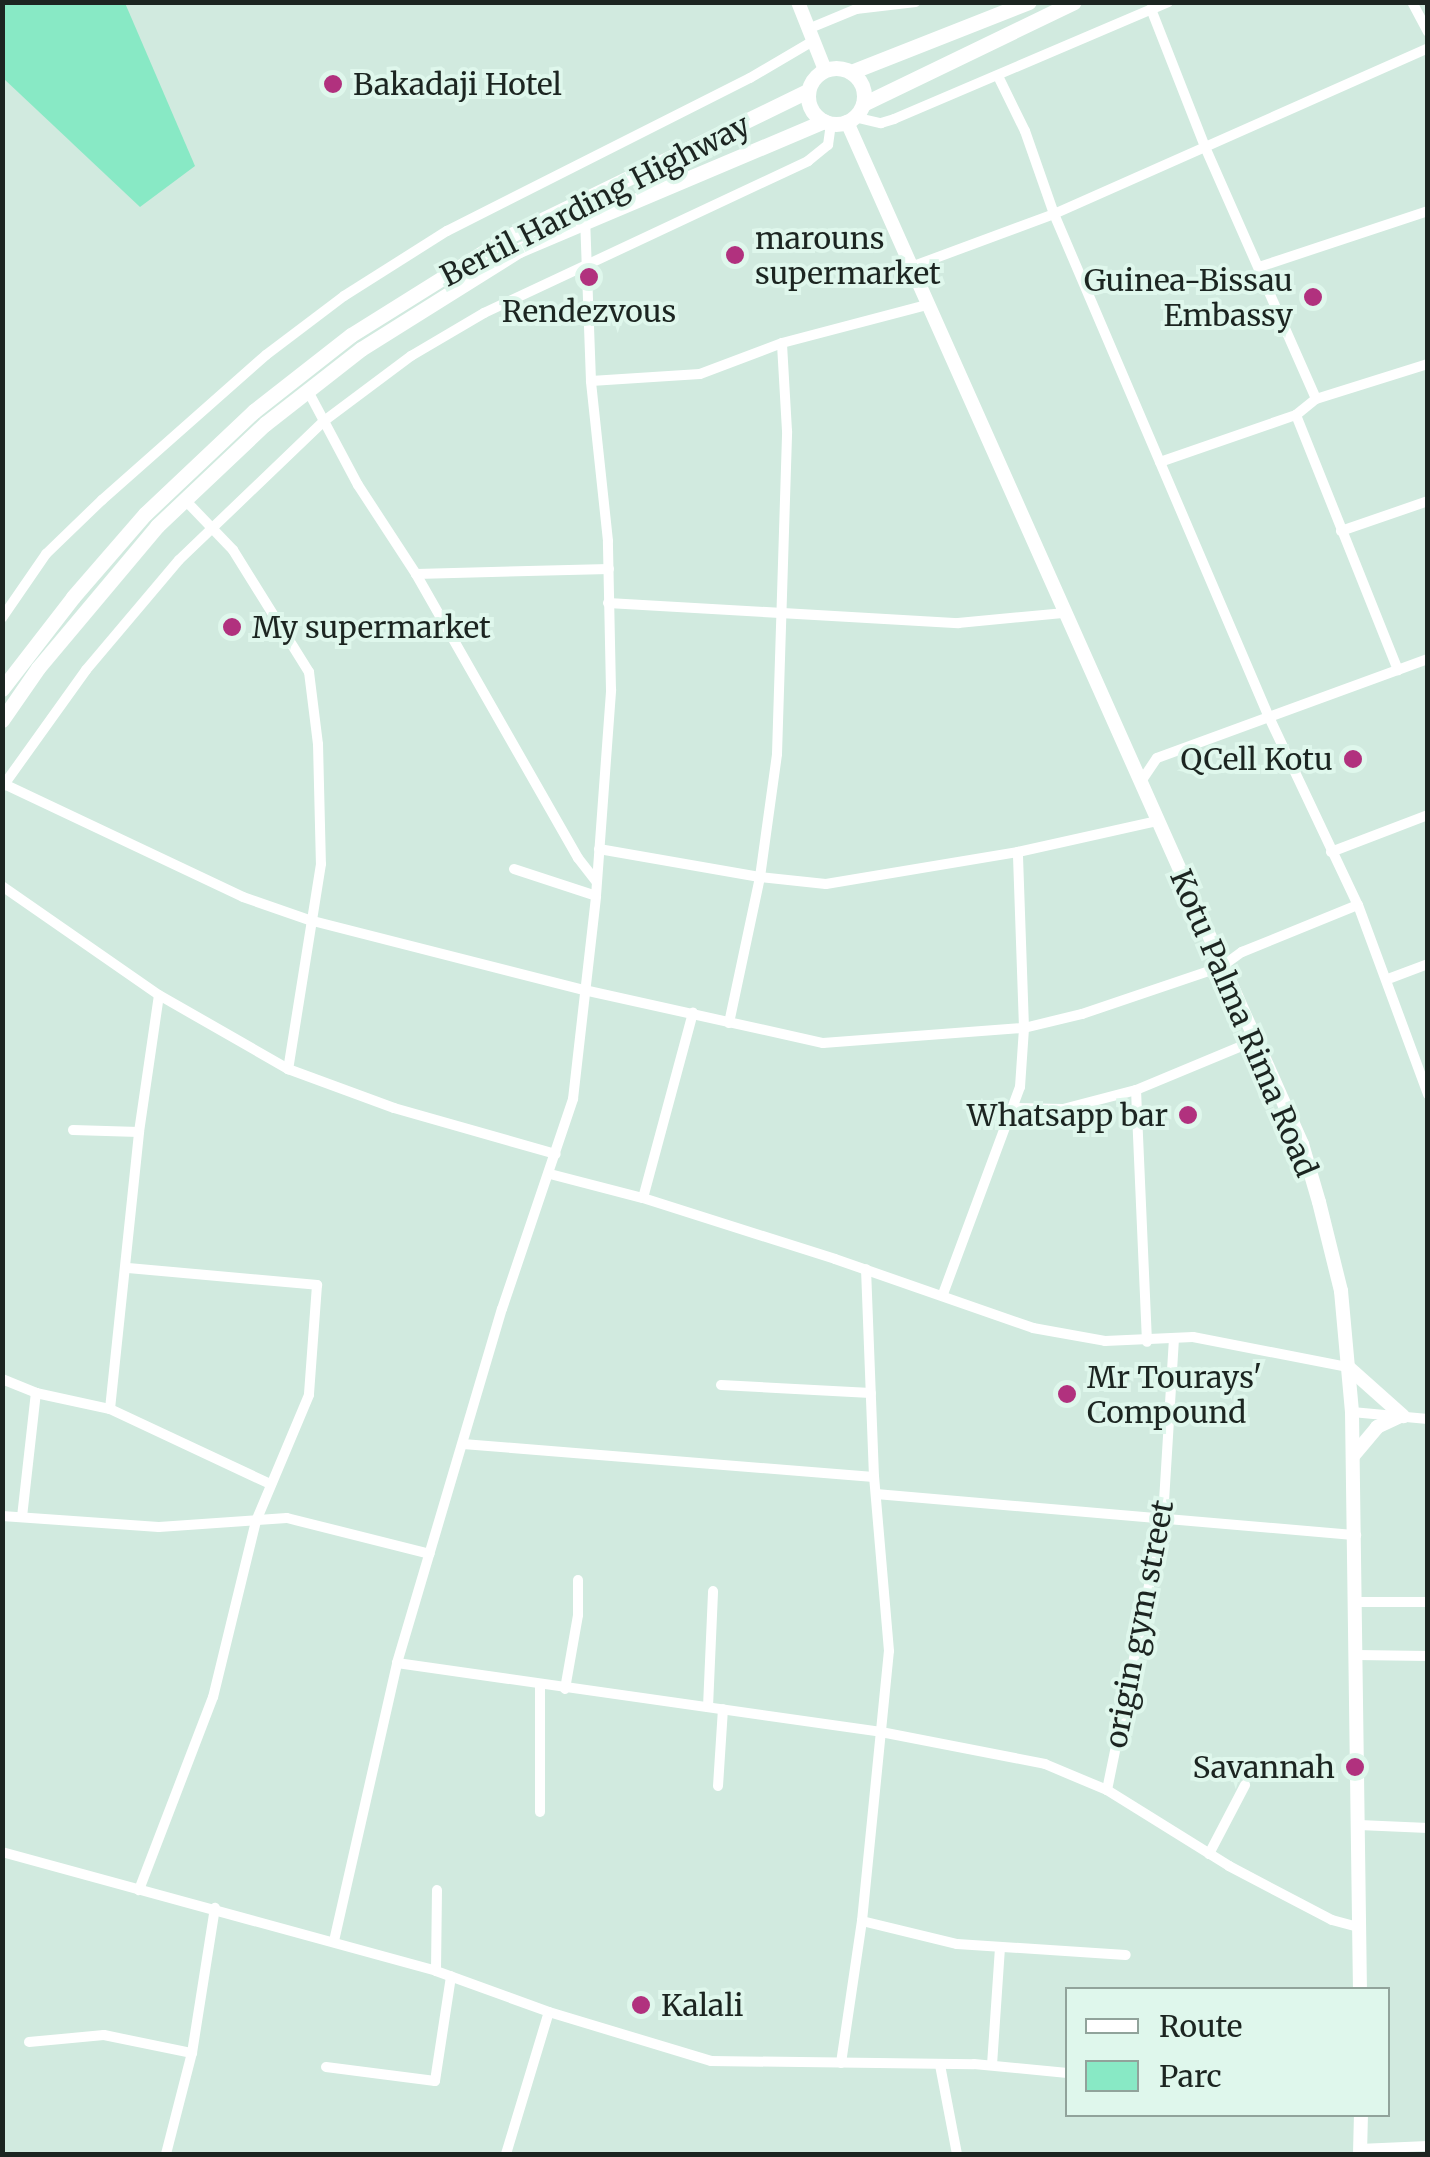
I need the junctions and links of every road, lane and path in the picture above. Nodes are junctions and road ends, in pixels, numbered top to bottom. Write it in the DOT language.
graph roads {
  1 [pos="798,2"];
  2 [pos="916,2"];
  3 [pos="1029,2"];
  4 [pos="1074,2"];
  5 [pos="1168,2"];
  6 [pos="1412,2"];
  7 [pos="1152,10"];
  8 [pos="1428,32"];
  9 [pos="810,35"];
  10 [pos="1428,48"];
  11 [pos="825,70"];
  12 [pos="851,72"];
  13 [pos="998,76"];
  14 [pos="808,91"];
  15 [pos="844,118"];
  16 [pos="1205,148"];
  17 [pos="1428,211"];
  18 [pos="1054,214"];
  19 [pos="585,219"];
  20 [pos="586,261"];
  21 [pos="911,267"];
  22 [pos="1259,267"];
  23 [pos="927,305"];
  24 [pos="782,344"];
  25 [pos="1428,364"];
  26 [pos="591,381"];
  27 [pos="308,391"];
  28 [pos="1316,400"];
  29 [pos="1296,415"];
  30 [pos="324,421"];
  31 [pos="1160,462"];
  32 [pos="186,500"];
  33 [pos="1428,501"];
  34 [pos="210,526"];
  35 [pos="1341,532"];
  36 [pos="609,569"];
  37 [pos="416,574"];
  38 [pos="608,603"];
  39 [pos="1063,613"];
  40 [pos="783,615"];
  41 [pos="2,618"];
  42 [pos="1428,659"];
  43 [pos="1398,670"];
  44 [pos="2,690"];
  45 [pos="1268,714"];
  46 [pos="2,720"];
  47 [pos="1140,783"];
  48 [pos="4,786"];
  49 [pos="1428,816"];
  50 [pos="1157,821"];
  51 [pos="599,848"];
  52 [pos="1018,852"];
  53 [pos="1332,852"];
  54 [pos="514,869"];
  55 [pos="760,878"];
  56 [pos="597,882"];
  57 [pos="2,886"];
  58 [pos="596,896"];
  59 [pos="1358,905"];
  60 [pos="309,920"];
  61 [pos="1428,964"];
  62 [pos="1221,968"];
  63 [pos="1388,979"];
  64 [pos="584,990"];
  65 [pos="159,995"];
  66 [pos="693,1013"];
  67 [pos="729,1022"];
  68 [pos="1024,1028"];
  69 [pos="1254,1041"];
  70 [pos="288,1069"];
  71 [pos="1136,1090"];
  72 [pos="1428,1094"];
  73 [pos="1014,1108"];
  74 [pos="72,1130"];
  75 [pos="139,1132"];
  76 [pos="556,1154"];
  77 [pos="550,1174"];
  78 [pos="643,1198"];
  79 [pos="128,1268"];
  80 [pos="866,1269"];
  81 [pos="943,1294"];
  82 [pos="1174,1338"];
  83 [pos="1147,1342"];
  84 [pos="1348,1367"];
  85 [pos="2,1379"];
  86 [pos="720,1385"];
  87 [pos="36,1393"];
  88 [pos="871,1393"];
  89 [pos="110,1408"];
  90 [pos="1352,1412"];
  91 [pos="1402,1416"];
  92 [pos="1428,1420"];
  93 [pos="463,1444"];
  94 [pos="1352,1456"];
  95 [pos="874,1477"];
  96 [pos="270,1484"];
  97 [pos="876,1494"];
  98 [pos="2,1516"];
  99 [pos="22,1517"];
  100 [pos="1163,1518"];
  101 [pos="256,1521"];
  102 [pos="1356,1536"];
  103 [pos="430,1554"];
  104 [pos="578,1580"];
  105 [pos="713,1590"];
  106 [pos="1358,1602"];
  107 [pos="1428,1602"];
  108 [pos="1356,1655"];
  109 [pos="1428,1656"];
  110 [pos="397,1662"];
  111 [pos="540,1686"];
  112 [pos="564,1689"];
  113 [pos="708,1707"];
  114 [pos="723,1709"];
  115 [pos="881,1732"];
  116 [pos="1245,1785"];
  117 [pos="718,1786"];
  118 [pos="1107,1790"];
  119 [pos="540,1812"];
  120 [pos="1360,1825"];
  121 [pos="1428,1828"];
  122 [pos="2,1852"];
  123 [pos="1209,1854"];
  124 [pos="139,1890"];
  125 [pos="438,1890"];
  126 [pos="215,1908"];
  127 [pos="862,1922"];
  128 [pos="1358,1927"];
  129 [pos="334,1941"];
  130 [pos="1000,1948"];
  131 [pos="1126,1955"];
  132 [pos="436,1971"];
  133 [pos="451,1976"];
  134 [pos="1360,1987"];
  135 [pos="549,2012"];
  136 [pos="29,2042"];
  137 [pos="192,2053"];
  138 [pos="841,2063"];
  139 [pos="940,2065"];
  140 [pos="992,2065"];
  141 [pos="326,2067"];
  142 [pos="1065,2073"];
  143 [pos="1361,2117"];
  144 [pos="1428,2146"];
  145 [pos="1359,2152"];
  146 [pos="166,2154"];
  147 [pos="506,2154"];
  148 [pos="957,2154"];
  1 -- 9 [label="street"];
  2 -- 9 [label="street"];
  3 -- 12 [label="main road"];
  4 -- 15 [label="main road, Bertil Harding Highway"];
  5 -- 7 [label="street"];
  6 -- 8 [label="street"];
  7 -- 13 [label="street"];
  7 -- 16 [label="street"];
  9 -- 11 [label="street"];
  9 -- 41 [label="street"];
  10 -- 16 [label="street"];
  11 -- 12 [label="main road"];
  11 -- 14 [label="main road, Bertil Harding Highway"];
  12 -- 15 [label="main road"];
  13 -- 15 [label="street"];
  13 -- 18 [label="street"];
  14 -- 15 [label="main road"];
  14 -- 44 [label="main road, Bertil Harding Highway"];
  15 -- 19 [label="main road, Bertil Harding Highway"];
  15 -- 20 [label="street"];
  15 -- 21 [label="street, Kotu Palma Rima Road"];
  16 -- 18 [label="street"];
  16 -- 22 [label="street"];
  17 -- 22 [label="street"];
  18 -- 21 [label="street"];
  18 -- 31 [label="street"];
  19 -- 20 [label="street"];
  19 -- 27 [label="main road, Bertil Harding Highway"];
  20 -- 26 [label="street"];
  20 -- 30 [label="street"];
  21 -- 23 [label="street, Kotu Palma Rima Road"];
  22 -- 28 [label="street"];
  23 -- 24 [label="street"];
  23 -- 39 [label="street, Kotu Palma Rima Road"];
  24 -- 26 [label="street"];
  24 -- 40 [label="street"];
  25 -- 28 [label="street"];
  26 -- 36 [label="street"];
  27 -- 30 [label="street"];
  27 -- 32 [label="main road, Bertil Harding Highway"];
  28 -- 29 [label="street"];
  29 -- 31 [label="street"];
  29 -- 35 [label="street"];
  30 -- 34 [label="street"];
  30 -- 37 [label="street"];
  31 -- 45 [label="street"];
  32 -- 34 [label="street"];
  32 -- 46 [label="main road, Bertil Harding Highway"];
  33 -- 35 [label="street"];
  34 -- 48 [label="street"];
  34 -- 60 [label="street"];
  35 -- 43 [label="street"];
  36 -- 37 [label="street"];
  36 -- 38 [label="street"];
  37 -- 56 [label="street"];
  38 -- 40 [label="street"];
  38 -- 51 [label="street"];
  39 -- 40 [label="street"];
  39 -- 47 [label="street, Kotu Palma Rima Road"];
  40 -- 55 [label="street"];
  42 -- 43 [label="street"];
  43 -- 45 [label="street"];
  45 -- 47 [label="street"];
  45 -- 53 [label="street"];
  47 -- 50 [label="street, Kotu Palma Rima Road"];
  48 -- 60 [label="street"];
  49 -- 53 [label="street"];
  50 -- 52 [label="street"];
  50 -- 62 [label="street, Kotu Palma Rima Road"];
  51 -- 55 [label="street"];
  51 -- 56 [label="street"];
  52 -- 55 [label="street"];
  52 -- 68 [label="street"];
  53 -- 59 [label="street"];
  54 -- 58 [label="street"];
  55 -- 67 [label="street"];
  56 -- 58 [label="street"];
  57 -- 65 [label="street"];
  58 -- 64 [label="street"];
  59 -- 62 [label="street"];
  59 -- 63 [label="street"];
  60 -- 64 [label="street"];
  60 -- 70 [label="street"];
  61 -- 63 [label="street"];
  62 -- 68 [label="street"];
  62 -- 69 [label="street, Kotu Palma Rima Road"];
  63 -- 72 [label="street"];
  64 -- 66 [label="street"];
  64 -- 76 [label="street"];
  65 -- 70 [label="street"];
  65 -- 75 [label="street"];
  66 -- 67 [label="street"];
  66 -- 78 [label="street"];
  67 -- 68 [label="street"];
  68 -- 73 [label="street"];
  69 -- 71 [label="street"];
  69 -- 84 [label="street, Kotu Palma Rima Road"];
  70 -- 76 [label="street"];
  71 -- 73 [label="street"];
  71 -- 83 [label="street"];
  73 -- 81 [label="street"];
  74 -- 75 [label="street"];
  75 -- 79 [label="street"];
  76 -- 77 [label="street"];
  77 -- 78 [label="street"];
  77 -- 93 [label="street"];
  78 -- 80 [label="street"];
  79 -- 89 [label="street"];
  79 -- 96 [label="street"];
  80 -- 81 [label="street"];
  80 -- 88 [label="street"];
  81 -- 83 [label="street"];
  82 -- 83 [label="street"];
  82 -- 84 [label="street"];
  82 -- 100 [label="street, origin gym street"];
  84 -- 90 [label="street, Kotu Palma Rima Road"];
  84 -- 91 [label="street"];
  85 -- 87 [label="street"];
  86 -- 88 [label="street"];
  87 -- 89 [label="street"];
  87 -- 99 [label="street"];
  88 -- 95 [label="street"];
  89 -- 96 [label="street"];
  90 -- 91 [label="street"];
  90 -- 94 [label="street, Kotu Palma Rima Road"];
  91 -- 92 [label="street"];
  91 -- 94 [label="street"];
  93 -- 95 [label="street"];
  93 -- 103 [label="street"];
  94 -- 102 [label="street, Kotu Palma Rima Road"];
  95 -- 97 [label="street"];
  96 -- 101 [label="street"];
  97 -- 100 [label="street"];
  97 -- 115 [label="street"];
  98 -- 99 [label="street"];
  99 -- 101 [label="street"];
  100 -- 102 [label="street"];
  100 -- 118 [label="street, origin gym street"];
  101 -- 103 [label="street"];
  101 -- 124 [label="street"];
  102 -- 106 [label="street, Kotu Palma Rima Road"];
  103 -- 110 [label="street"];
  104 -- 112 [label="street"];
  105 -- 113 [label="street"];
  106 -- 107 [label="street"];
  106 -- 108 [label="street, Kotu Palma Rima Road"];
  108 -- 109 [label="street"];
  108 -- 120 [label="street, Kotu Palma Rima Road"];
  110 -- 111 [label="street"];
  110 -- 129 [label="street"];
  111 -- 112 [label="street"];
  111 -- 119 [label="street"];
  112 -- 113 [label="street"];
  113 -- 114 [label="street"];
  114 -- 115 [label="street"];
  114 -- 117 [label="street"];
  115 -- 118 [label="street"];
  115 -- 127 [label="street"];
  116 -- 123 [label="street"];
  118 -- 123 [label="street"];
  120 -- 121 [label="street"];
  120 -- 128 [label="street, Kotu Palma Rima Road"];
  122 -- 124 [label="street"];
  123 -- 128 [label="street"];
  124 -- 126 [label="street"];
  125 -- 132 [label="street"];
  126 -- 129 [label="street"];
  126 -- 137 [label="street"];
  127 -- 130 [label="street"];
  127 -- 138 [label="street"];
  128 -- 134 [label="street, Kotu Palma Rima Road"];
  129 -- 132 [label="street"];
  130 -- 131 [label="street"];
  130 -- 140 [label="street"];
  132 -- 133 [label="street"];
  133 -- 135 [label="street"];
  133 -- 141 [label="street"];
  135 -- 138 [label="street"];
  135 -- 147 [label="street"];
  136 -- 137 [label="street"];
  137 -- 146 [label="street"];
  138 -- 139 [label="street"];
  139 -- 140 [label="street"];
  139 -- 148 [label="street"];
  140 -- 142 [label="street"];
  143 -- 145 [label="street"];
  144 -- 145 [label="street"];
}
